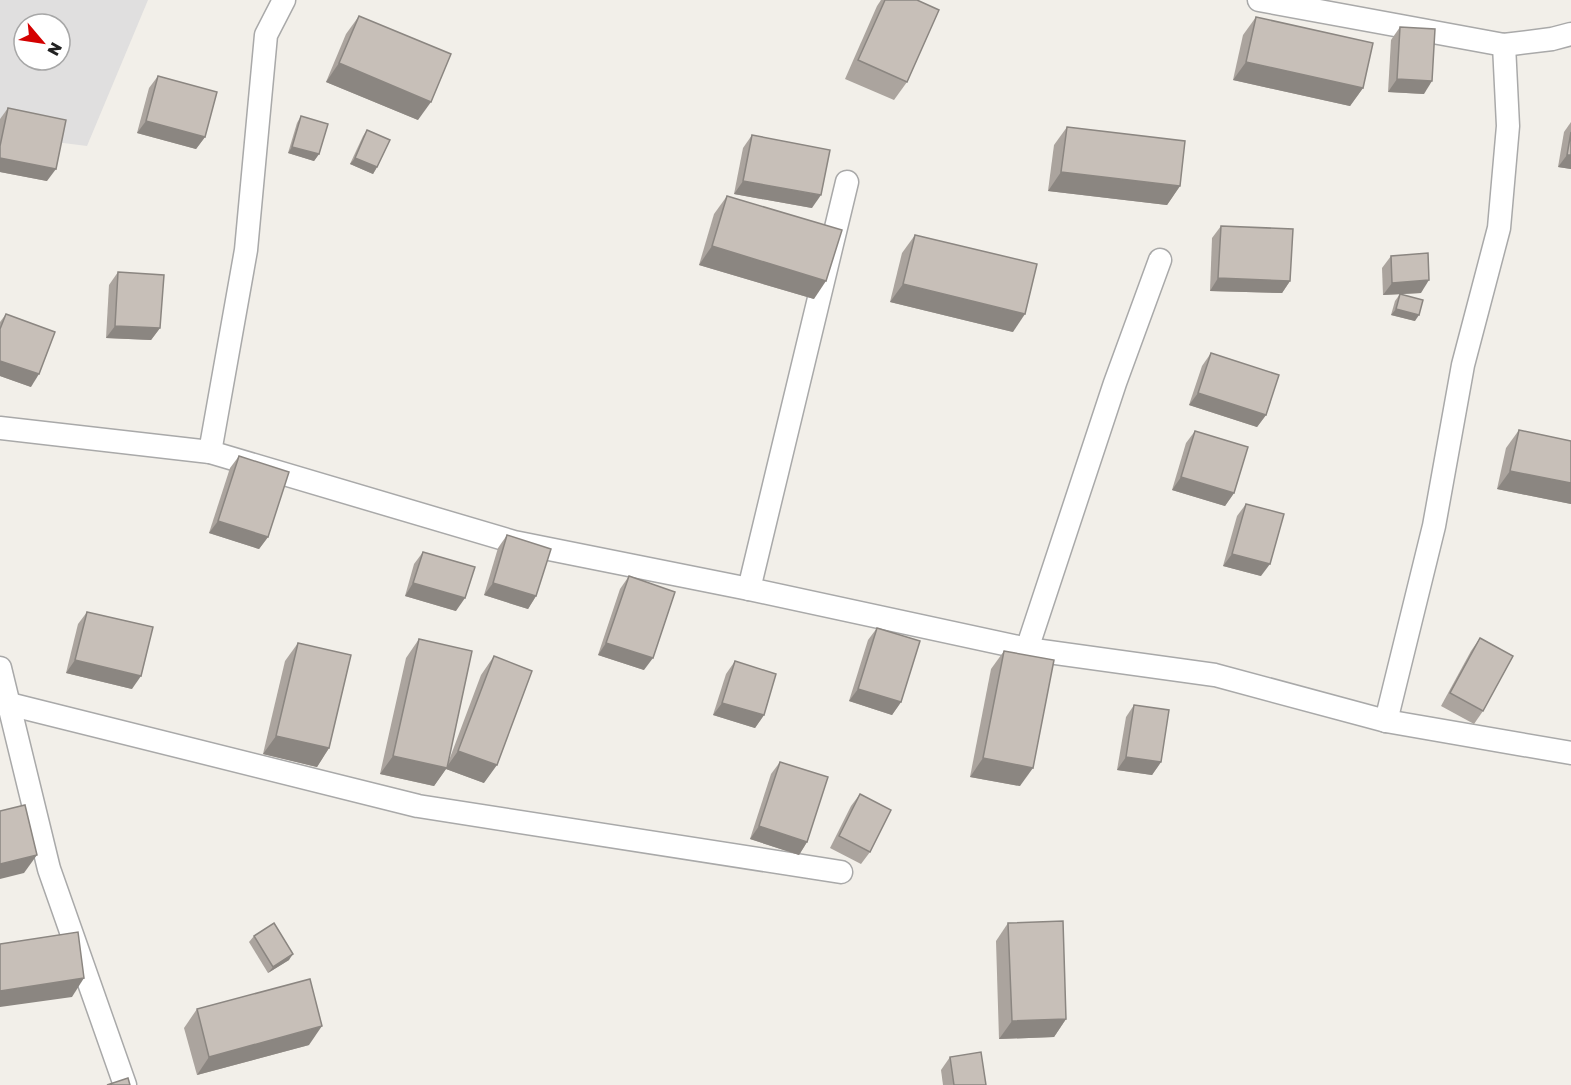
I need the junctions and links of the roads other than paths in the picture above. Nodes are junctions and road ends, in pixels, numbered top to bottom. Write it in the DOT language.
graph roads {
  1 [pos="284,0"];
  2 [pos="1259,0"];
  3 [pos="1571,34"];
  4 [pos="1504,45"];
  5 [pos="847,182"];
  6 [pos="1160,260"];
  7 [pos="0,428"];
  8 [pos="210,452"];
  9 [pos="749,589"];
  10 [pos="1027,649"];
  11 [pos="0,669"];
  12 [pos="9,704"];
  13 [pos="1386,722"];
  14 [pos="1571,753"];
  15 [pos="841,872"];
  16 [pos="125,1085"];
  1 -- 8 [label="street"];
  2 -- 4 [label="street"];
  3 -- 4 [label="street"];
  4 -- 13 [label="street"];
  5 -- 9 [label="street"];
  6 -- 10 [label="street"];
  7 -- 8 [label="street"];
  8 -- 9 [label="street"];
  9 -- 10 [label="street"];
  10 -- 13 [label="street"];
  11 -- 12 [label="street"];
  12 -- 15 [label="street"];
  12 -- 16 [label="street"];
  13 -- 14 [label="street"];
}
